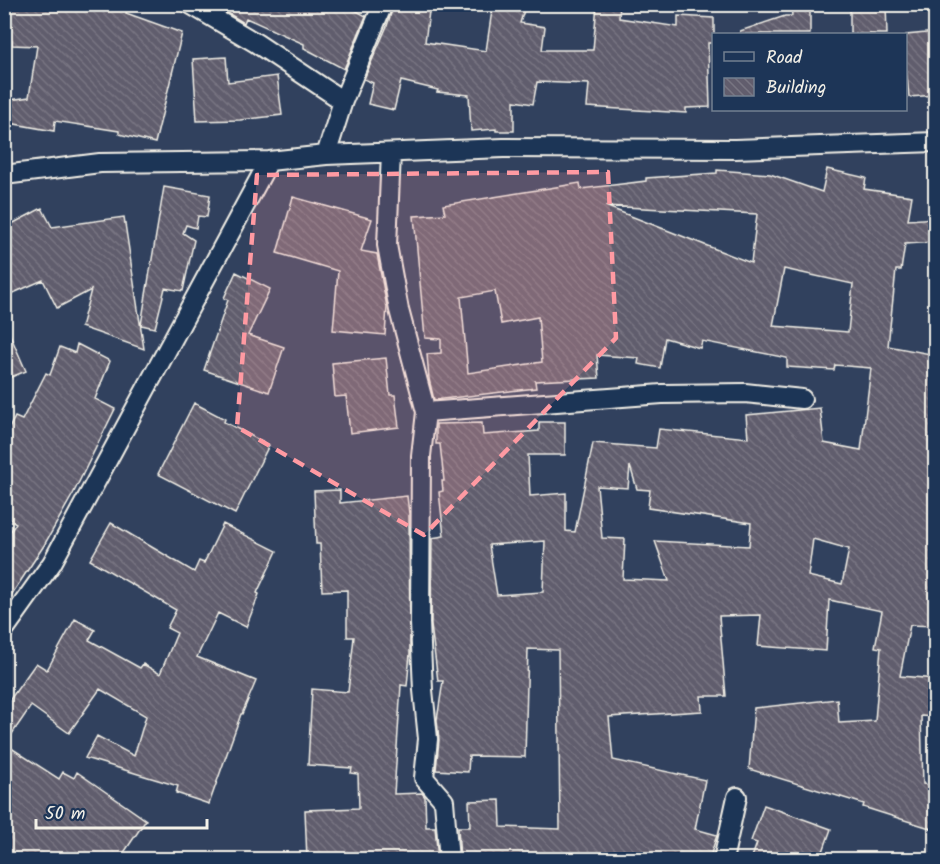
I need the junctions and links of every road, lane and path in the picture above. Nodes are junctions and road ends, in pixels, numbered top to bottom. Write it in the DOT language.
graph roads {
  1 [pos="190,4"];
  2 [pos="383,4"];
  3 [pos="343,101"];
  4 [pos="936,142"];
  5 [pos="391,153"];
  6 [pos="326,155"];
  7 [pos="269,161"];
  8 [pos="4,175"];
  9 [pos="802,399"];
  10 [pos="426,412"];
  11 [pos="4,630"];
  12 [pos="737,797"];
  13 [pos="449,860"];
  14 [pos="723,860"];
  1 -- 3 [label="street"];
  2 -- 3 [label="street"];
  3 -- 6 [label="street"];
  4 -- 5 [label="street"];
  5 -- 6 [label="street"];
  5 -- 10 [label="street"];
  6 -- 7 [label="street"];
  7 -- 8 [label="street"];
  7 -- 11 [label="street"];
  9 -- 10 [label="street"];
  10 -- 13 [label="street"];
  12 -- 14 [label="street"];
}
